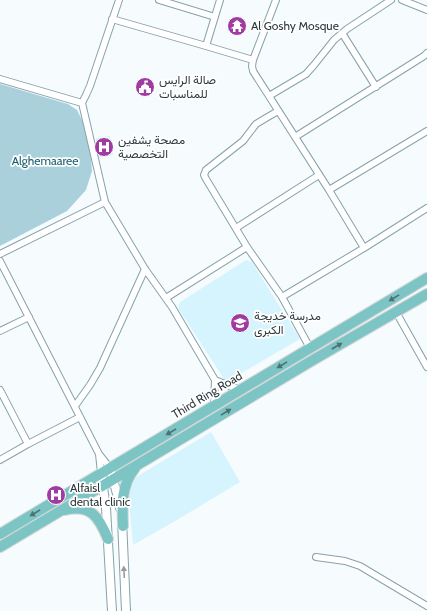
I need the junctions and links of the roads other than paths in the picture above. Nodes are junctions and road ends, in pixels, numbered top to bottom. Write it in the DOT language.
graph roads {
  1 [pos="119,0"];
  2 [pos="158,0"];
  3 [pos="220,0"];
  4 [pos="276,0"];
  5 [pos="391,0"];
  6 [pos="402,0"];
  7 [pos="414,2"];
  8 [pos="427,10"];
  9 [pos="215,17"];
  10 [pos="112,19"];
  11 [pos="342,33"];
  12 [pos="206,46"];
  13 [pos="427,53"];
  14 [pos="253,60"];
  15 [pos="0,79"];
  16 [pos="376,87"];
  17 [pos="269,96"];
  18 [pos="82,103"];
  19 [pos="278,111"];
  20 [pos="427,131"];
  21 [pos="295,137"];
  22 [pos="319,175"];
  23 [pos="330,190"];
  24 [pos="105,202"];
  25 [pos="427,208"];
  26 [pos="236,228"];
  27 [pos="248,246"];
  28 [pos="364,248"];
  29 [pos="0,254"];
  30 [pos="0,261"];
  31 [pos="145,269"];
  32 [pos="427,278"];
  33 [pos="417,284"];
  34 [pos="426,294"];
  35 [pos="282,297"];
  36 [pos="166,298"];
  37 [pos="396,312"];
  38 [pos="29,317"];
  39 [pos="0,331"];
  40 [pos="310,348"];
  41 [pos="427,367"];
  42 [pos="215,380"];
  43 [pos="0,390"];
  44 [pos="240,390"];
  45 [pos="75,406"];
  46 [pos="214,406"];
  47 [pos="80,417"];
  48 [pos="28,444"];
  49 [pos="99,454"];
  50 [pos="0,460"];
  51 [pos="138,464"];
  52 [pos="105,470"];
  53 [pos="113,480"];
  54 [pos="103,486"];
  55 [pos="59,512"];
  56 [pos="122,526"];
  57 [pos="0,534"];
  58 [pos="108,540"];
  59 [pos="0,547"];
  60 [pos="316,557"];
  61 [pos="427,606"];
  62 [pos="112,611"];
  63 [pos="126,611"];
  1 -- 10 [label="street"];
  2 -- 9 [label="street"];
  3 -- 9 [label="street"];
  4 -- 14 [label="street"];
  5 -- 11 [label="street"];
  6 -- 7 [label="street"];
  7 -- 8 [label="street"];
  9 -- 12 [label="street"];
  10 -- 12 [label="street"];
  10 -- 18 [label="street"];
  11 -- 16 [label="street"];
  11 -- 17 [label="street"];
  12 -- 14 [label="street"];
  13 -- 16 [label="street"];
  14 -- 17 [label="street"];
  15 -- 18 [label="street"];
  16 -- 21 [label="street"];
  17 -- 19 [label="street"];
  18 -- 24 [label="street"];
  19 -- 21 [label="street"];
  19 -- 26 [label="street"];
  20 -- 23 [label="street"];
  21 -- 22 [label="street"];
  22 -- 23 [label="street"];
  22 -- 26 [label="street"];
  23 -- 28 [label="street"];
  24 -- 29 [label="street"];
  24 -- 31 [label="street"];
  25 -- 28 [label="street"];
  26 -- 27 [label="street"];
  27 -- 35 [label="street"];
  27 -- 36 [label="street"];
  28 -- 35 [label="street"];
  30 -- 38 [label="street"];
  31 -- 36 [label="street"];
  31 -- 45 [label="street"];
  32 -- 33 [label="main road, Third Ring Road"];
  33 -- 34 [label="main road"];
  33 -- 40 [label="main road, Third Ring Road, one-way"];
  34 -- 37 [label="main road, Third Ring Road"];
  35 -- 40 [label="street"];
  36 -- 42 [label="street"];
  37 -- 41 [label="street"];
  51 -- 37 [label="main road, Third Ring Road, one-way"];
  38 -- 39 [label="street"];
  38 -- 45 [label="street"];
  40 -- 44 [label="main road, Third Ring Road, one-way"];
  42 -- 44 [label="street"];
  42 -- 46 [label="street"];
  43 -- 48 [label="street"];
  44 -- 46 [label="main road, Third Ring Road"];
  45 -- 47 [label="street"];
  46 -- 52 [label="main road, Third Ring Road, one-way"];
  47 -- 48 [label="street"];
  47 -- 49 [label="street"];
  48 -- 50 [label="street"];
  49 -- 52 [label="street"];
  49 -- 52 [label="street"];
  51 -- 53 [label="main road, Third Ring Road"];
  51 -- 56 [label="main road"];
  52 -- 53 [label="street"];
  52 -- 54 [label="street"];
  52 -- 57 [label="main road, Third Ring Road, one-way"];
  53 -- 54 [label="main road, Third Ring Road"];
  53 -- 56 [label="street"];
  54 -- 55 [label="main road, Third Ring Road"];
  54 -- 58 [label="street"];
  55 -- 58 [label="main road"];
  55 -- 59 [label="main road, Third Ring Road"];
  63 -- 56 [label="street, one-way"];
  58 -- 62 [label="street"];
  60 -- 61 [label="street"];
}
